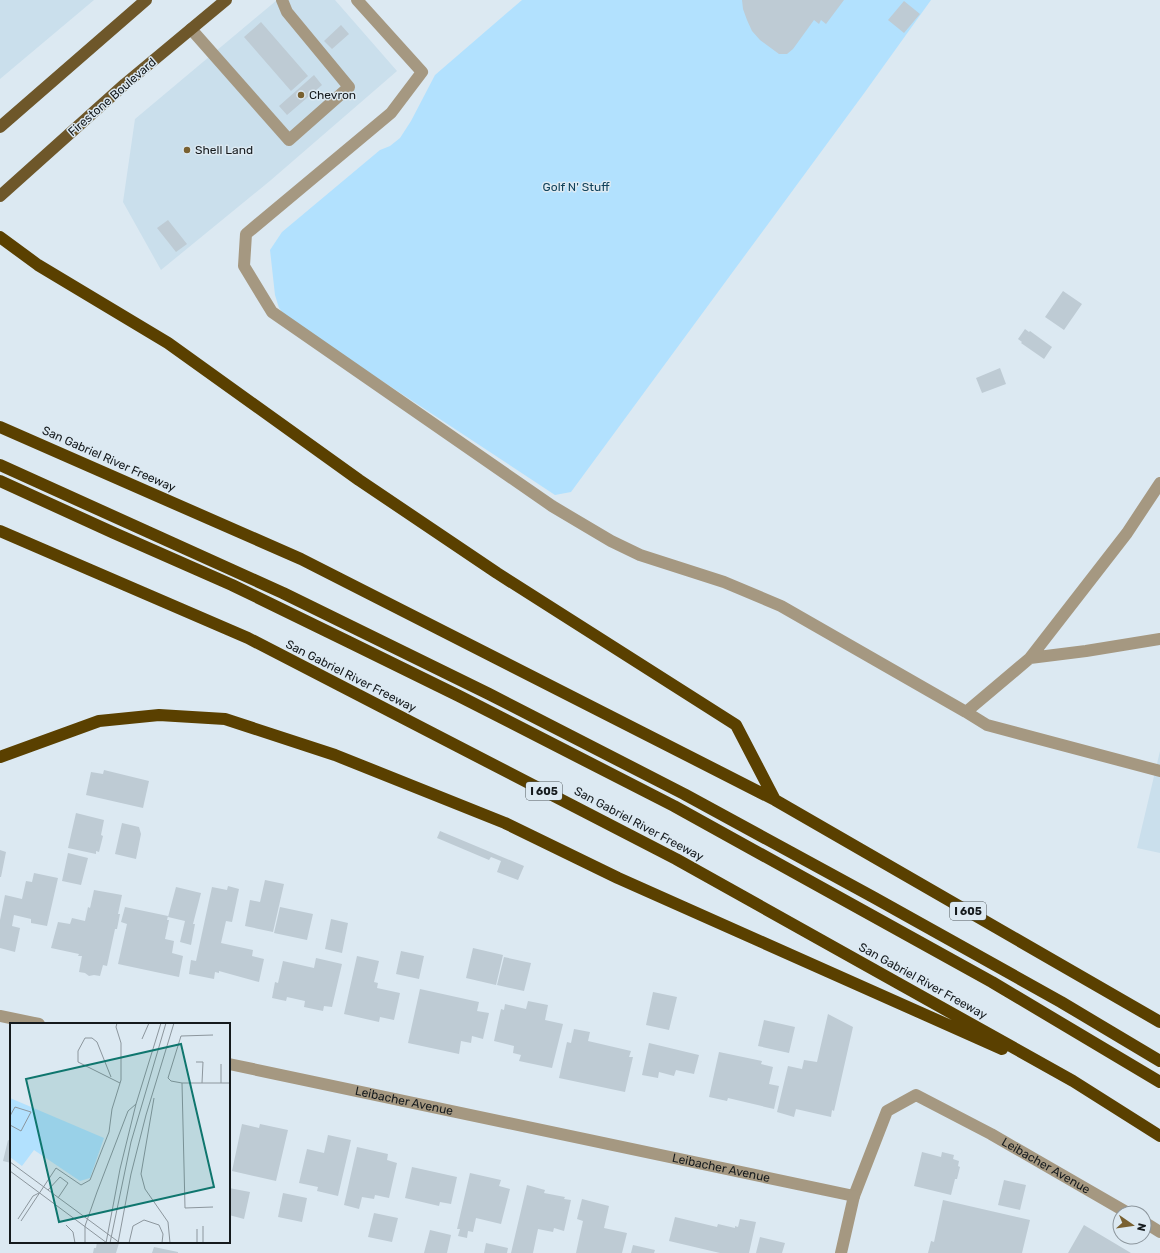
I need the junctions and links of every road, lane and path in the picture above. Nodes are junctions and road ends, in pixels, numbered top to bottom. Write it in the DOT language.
graph roads {
  1 [pos="146,0"];
  2 [pos="226,0"];
  3 [pos="282,0"];
  4 [pos="357,0"];
  5 [pos="191,29"];
  6 [pos="0,127"];
  7 [pos="0,196"];
  8 [pos="0,237"];
  9 [pos="0,427"];
  10 [pos="0,465"];
  11 [pos="0,481"];
  12 [pos="1160,483"];
  13 [pos="0,531"];
  14 [pos="1160,639"];
  15 [pos="1030,658"];
  16 [pos="966,712"];
  17 [pos="0,757"];
  18 [pos="1160,771"];
  19 [pos="775,800"];
  20 [pos="0,1016"];
  21 [pos="1160,1022"];
  22 [pos="34,1023"];
  23 [pos="1160,1061"];
  24 [pos="230,1064"];
  25 [pos="1073,1081"];
  26 [pos="1160,1082"];
  27 [pos="1160,1136"];
  28 [pos="854,1196"];
  29 [pos="1114,1205"];
  30 [pos="841,1253"];
  1 -- 6 [label="main road"];
  2 -- 5 [label="main road, Firestone Boulevard"];
  3 -- 5 [label="street"];
  4 -- 16 [label="street"];
  5 -- 7 [label="main road, Firestone Boulevard"];
  8 -- 19 [label="highway"];
  9 -- 19 [label="highway, San Gabriel River Freeway / I 605"];
  10 -- 23 [label="highway"];
  11 -- 26 [label="highway"];
  12 -- 15 [label="street"];
  13 -- 25 [label="highway, San Gabriel River Freeway / I 605"];
  14 -- 15 [label="street"];
  15 -- 16 [label="street"];
  16 -- 18 [label="street"];
  17 -- 25 [label="highway"];
  19 -- 21 [label="highway, San Gabriel River Freeway / I 605"];
  20 -- 22 [label="street"];
  24 -- 28 [label="street, Leibacher Avenue"];
  25 -- 27 [label="highway, San Gabriel River Freeway / I 605"];
  28 -- 29 [label="street, Leibacher Avenue"];
  28 -- 30 [label="street"];
}
